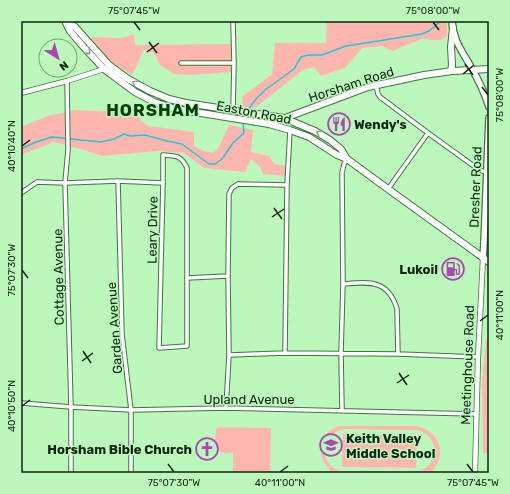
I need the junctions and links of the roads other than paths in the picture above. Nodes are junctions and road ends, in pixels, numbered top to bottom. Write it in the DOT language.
graph roads {
  1 [pos="66,21"];
  2 [pos="233,21"];
  3 [pos="452,24"];
  4 [pos="181,63"];
  5 [pos="234,63"];
  6 [pos="109,65"];
  7 [pos="104,69"];
  8 [pos="472,69"];
  9 [pos="489,69"];
  10 [pos="451,71"];
  11 [pos="67,81"];
  12 [pos="376,86"];
  13 [pos="21,93"];
  14 [pos="489,107"];
  15 [pos="233,110"];
  16 [pos="284,118"];
  17 [pos="489,118"];
  18 [pos="269,124"];
  19 [pos="290,130"];
  20 [pos="428,134"];
  21 [pos="347,159"];
  22 [pos="487,173"];
  23 [pos="118,181"];
  24 [pos="65,183"];
  25 [pos="164,183"];
  26 [pos="287,185"];
  27 [pos="388,189"];
  28 [pos="21,193"];
  29 [pos="487,241"];
  30 [pos="483,258"];
  31 [pos="489,262"];
  32 [pos="228,276"];
  33 [pos="186,278"];
  34 [pos="343,284"];
  35 [pos="285,353"];
  36 [pos="341,353"];
  37 [pos="398,354"];
  38 [pos="229,355"];
  39 [pos="478,357"];
  40 [pos="21,403"];
  41 [pos="71,407"];
  42 [pos="226,408"];
  43 [pos="131,410"];
  44 [pos="342,410"];
  45 [pos="476,414"];
  46 [pos="71,473"];
  47 [pos="131,473"];
  48 [pos="476,473"];
  1 -- 6 [label="main road, Easton Road"];
  1 -- 7 [label="main road, Easton Road, one-way"];
  2 -- 5 [label="street"];
  3 -- 8 [label="main road"];
  3 -- 10 [label="main road"];
  4 -- 5 [label="street"];
  5 -- 15 [label="street"];
  6 -- 7 [label="street"];
  15 -- 6 [label="main road, Easton Road, one-way"];
  7 -- 11 [label="street"];
  7 -- 18 [label="main road, Easton Road"];
  8 -- 9 [label="main road, Horsham Road"];
  8 -- 10 [label="main road, Horsham Road"];
  8 -- 14 [label="main road"];
  10 -- 12 [label="main road, Horsham Road"];
  11 -- 13 [label="street"];
  11 -- 24 [label="street, Cottage Avenue"];
  12 -- 16 [label="main road, Horsham Road"];
  12 -- 20 [label="street"];
  15 -- 16 [label="main road, Easton Road"];
  16 -- 18 [label="main road, Horsham Road"];
  21 -- 16 [label="main road, Easton Road, one-way"];
  17 -- 22 [label="main road, Dresher Road"];
  18 -- 19 [label="main road, Easton Road"];
  19 -- 21 [label="main road, Easton Road"];
  19 -- 26 [label="street"];
  20 -- 22 [label="street"];
  20 -- 27 [label="street"];
  21 -- 27 [label="main road, Easton Road"];
  21 -- 34 [label="street"];
  22 -- 29 [label="main road, Dresher Road"];
  23 -- 24 [label="street"];
  23 -- 25 [label="street"];
  23 -- 43 [label="street, Garden Avenue"];
  24 -- 28 [label="street"];
  24 -- 41 [label="street, Cottage Avenue"];
  25 -- 33 [label="street, Leary Drive"];
  25 -- 33 [label="street, Leary Drive"];
  26 -- 32 [label="street"];
  26 -- 35 [label="street"];
  27 -- 30 [label="main road, Easton Road"];
  29 -- 30 [label="main road, Dresher Road"];
  30 -- 31 [label="main road, Easton Road"];
  30 -- 39 [label="street, Meetinghouse Road"];
  32 -- 33 [label="street"];
  32 -- 38 [label="street"];
  34 -- 36 [label="street"];
  34 -- 37 [label="street"];
  35 -- 36 [label="street"];
  35 -- 38 [label="street"];
  36 -- 37 [label="street"];
  36 -- 44 [label="street"];
  37 -- 39 [label="street"];
  38 -- 42 [label="street"];
  39 -- 45 [label="street, Meetinghouse Road"];
  40 -- 41 [label="street, Upland Avenue"];
  41 -- 43 [label="street, Upland Avenue"];
  41 -- 46 [label="street, Cottage Avenue"];
  42 -- 43 [label="street, Upland Avenue"];
  42 -- 44 [label="street, Upland Avenue"];
  43 -- 47 [label="street, Garden Avenue"];
  44 -- 45 [label="street, Upland Avenue"];
  45 -- 48 [label="street, Meetinghouse Road"];
}
